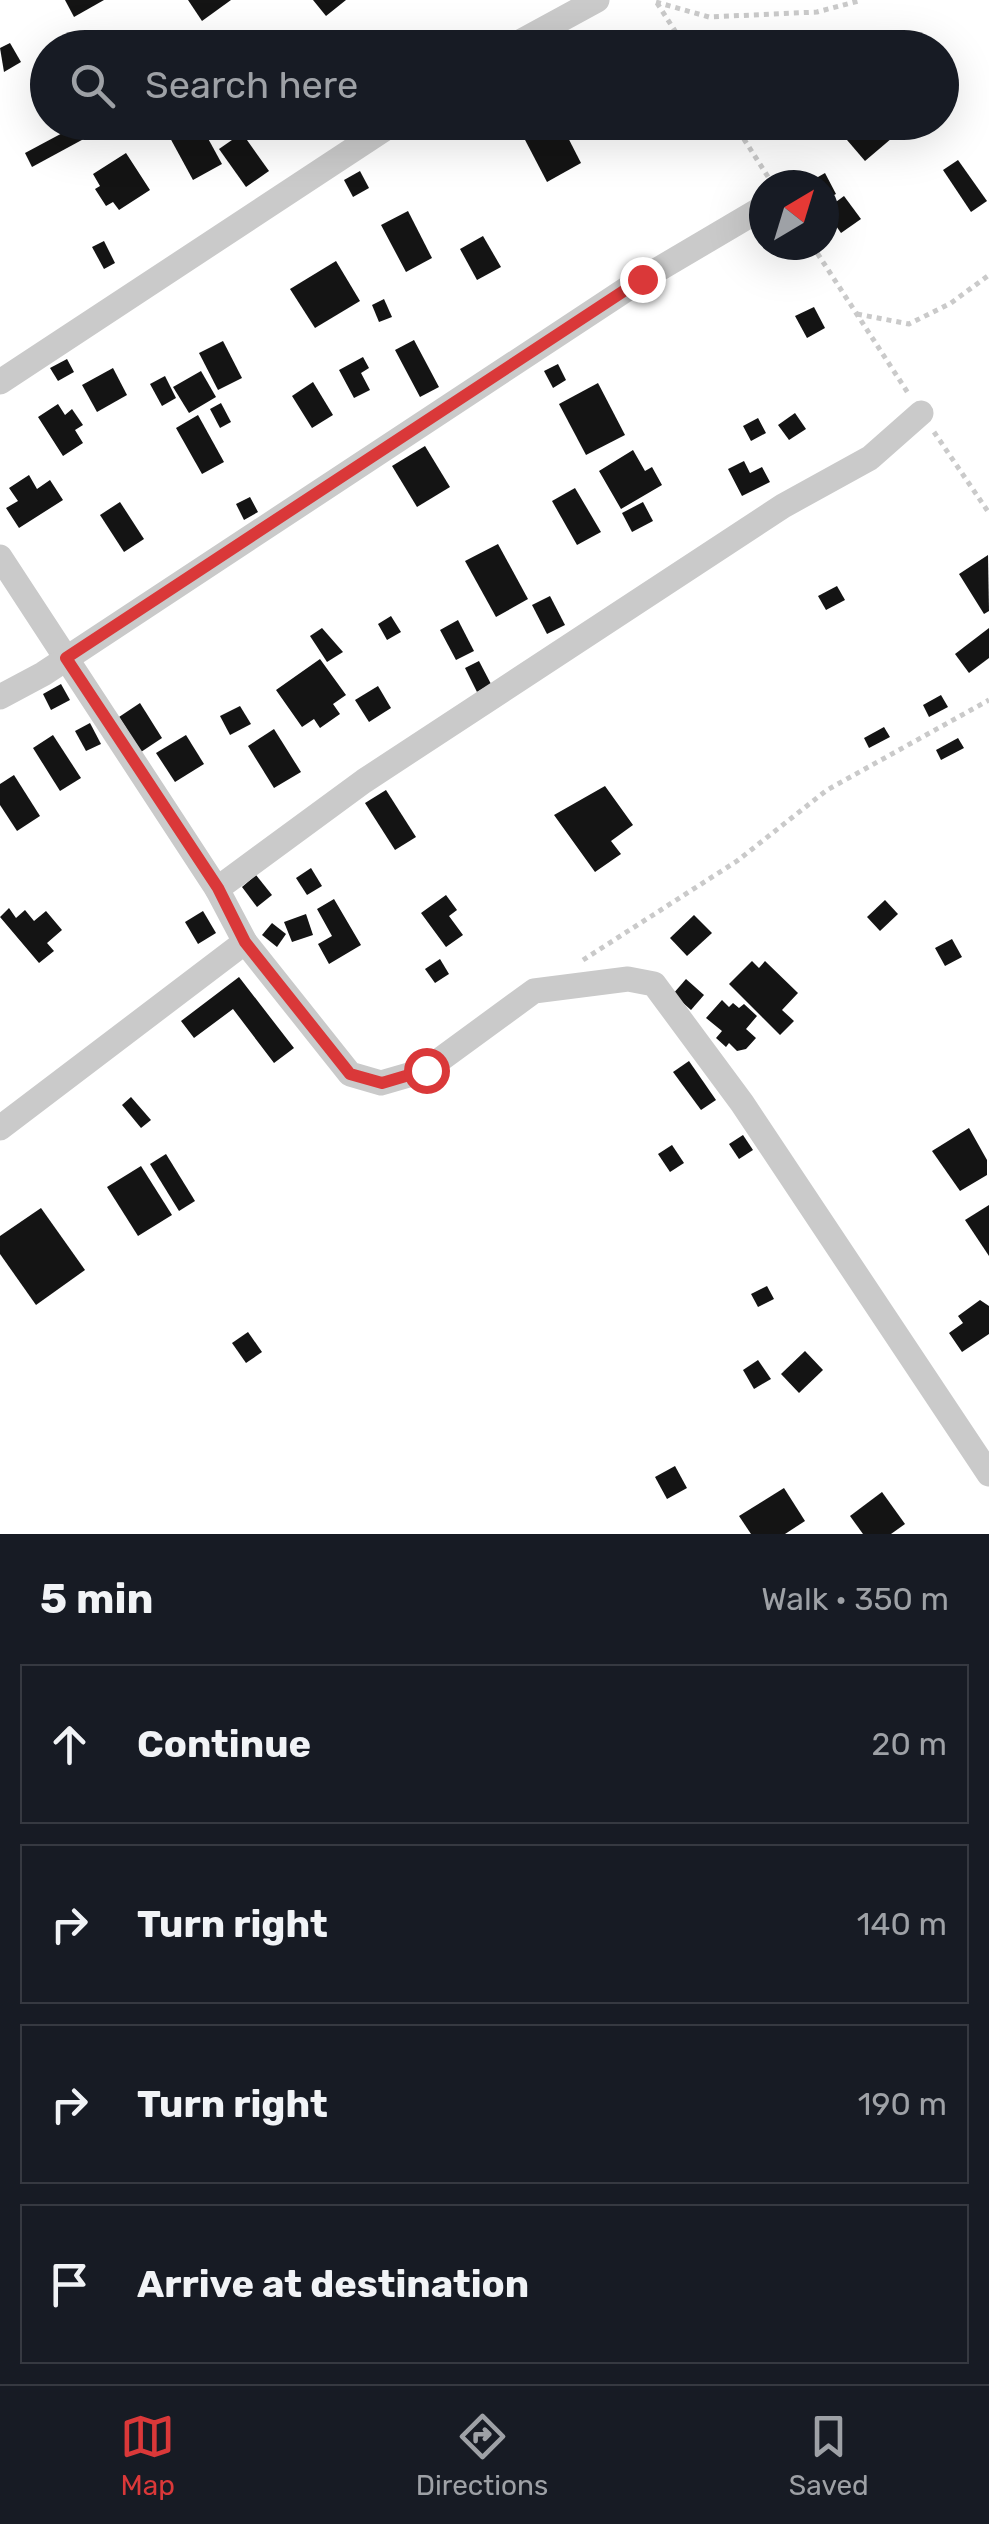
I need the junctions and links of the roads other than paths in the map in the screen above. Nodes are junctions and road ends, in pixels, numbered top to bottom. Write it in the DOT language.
graph roads {
  1 [pos="597,0"];
  2 [pos="542,30"];
  3 [pos="368,140"];
  4 [pos="749,216"];
  5 [pos="0,382"];
  6 [pos="922,413"];
  7 [pos="0,557"];
  8 [pos="66,658"];
  9 [pos="0,697"];
  10 [pos="218,888"];
  11 [pos="245,942"];
  12 [pos="0,1128"];
  13 [pos="989,1474"];
  1 -- 2 [label="street"];
  3 -- 5 [label="street"];
  4 -- 8 [label="street"];
  6 -- 10 [label="street"];
  7 -- 8 [label="street"];
  8 -- 9 [label="street"];
  8 -- 10 [label="street"];
  10 -- 11 [label="street"];
  11 -- 12 [label="street"];
  11 -- 13 [label="street"];
}
